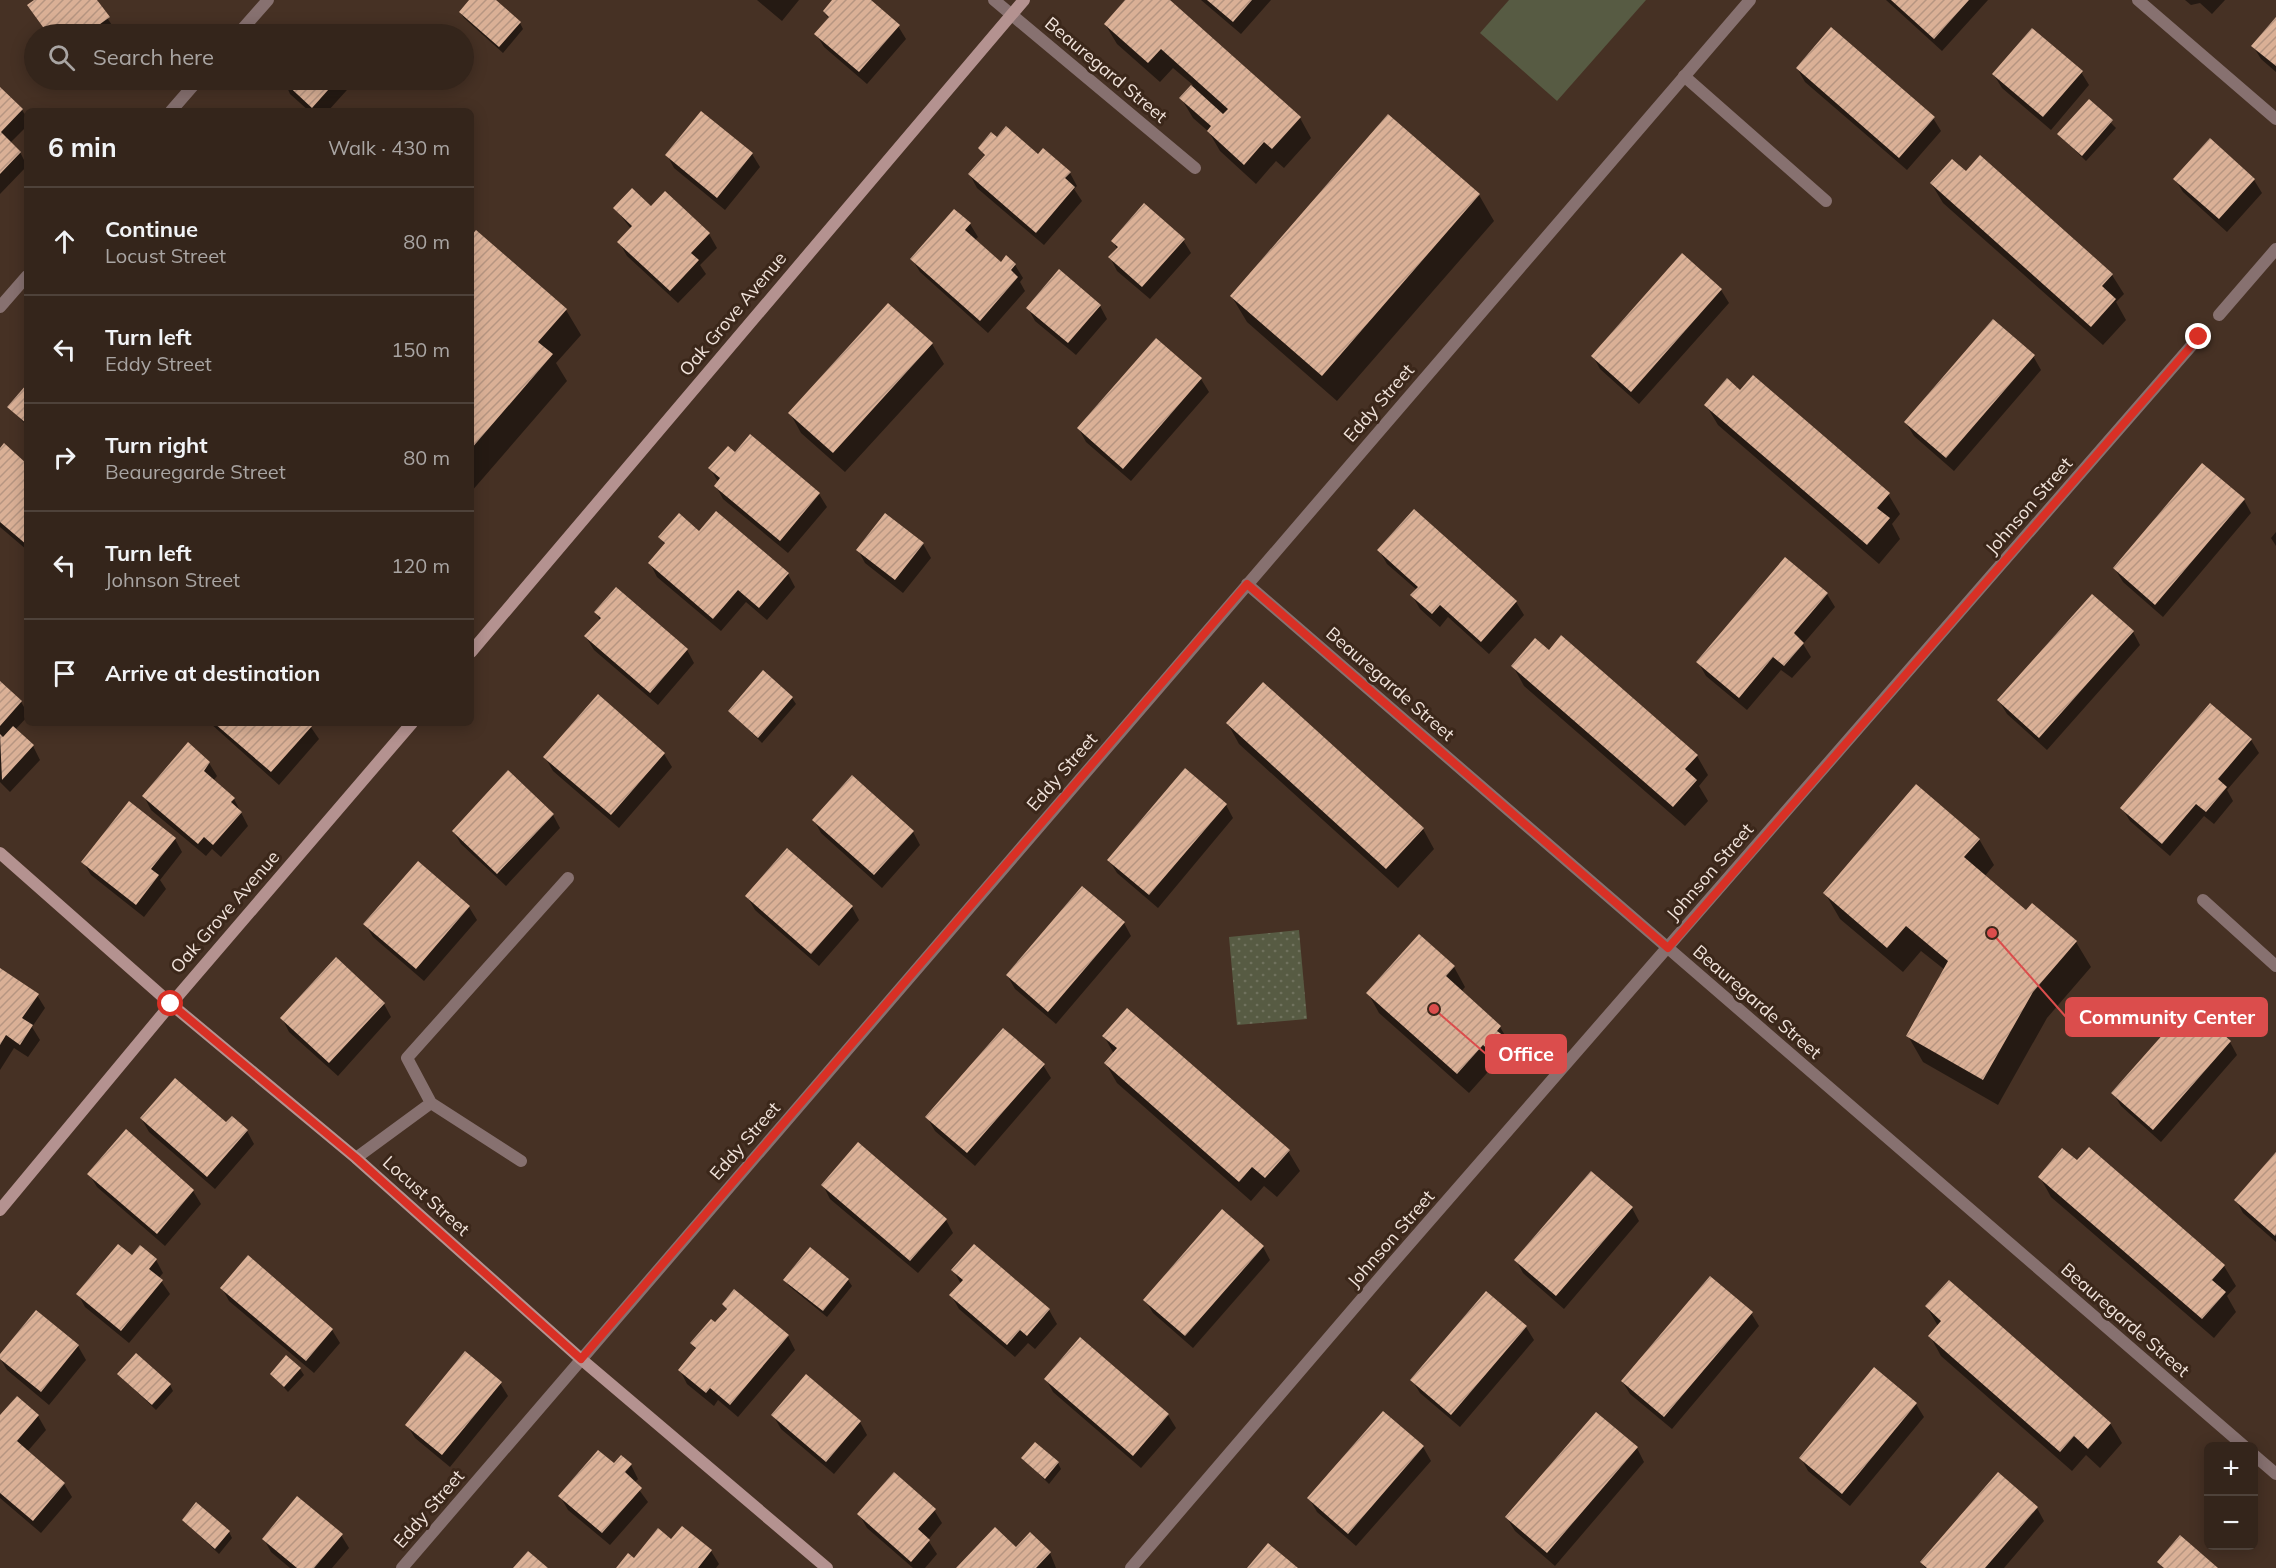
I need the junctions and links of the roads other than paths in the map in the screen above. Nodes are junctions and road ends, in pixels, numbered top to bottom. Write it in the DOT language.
graph roads {
  1 [pos="268,0"];
  2 [pos="994,0"];
  3 [pos="1024,0"];
  4 [pos="1750,0"];
  5 [pos="2138,0"];
  6 [pos="1011,14"];
  7 [pos="247,24"];
  8 [pos="1684,76"];
  9 [pos="189,90"];
  10 [pos="174,108"];
  11 [pos="2276,119"];
  12 [pos="1195,168"];
  13 [pos="1826,201"];
  14 [pos="2276,249"];
  15 [pos="24,279"];
  16 [pos="0,307"];
  17 [pos="2219,315"];
  18 [pos="2199,337"];
  19 [pos="1247,584"];
  20 [pos="474,648"];
  21 [pos="409,726"];
  22 [pos="0,853"];
  23 [pos="568,878"];
  24 [pos="2203,900"];
  25 [pos="1668,948"];
  26 [pos="2276,966"];
  27 [pos="171,1004"];
  28 [pos="431,1103"];
  29 [pos="356,1158"];
  30 [pos="521,1161"];
  31 [pos="0,1210"];
  32 [pos="581,1359"];
  33 [pos="2239,1442"];
  34 [pos="2258,1459"];
  35 [pos="2276,1474"];
  36 [pos="402,1568"];
  37 [pos="827,1568"];
  38 [pos="1131,1568"];
  1 -- 7 [label="street"];
  2 -- 6 [label="street, Beauregard Street"];
  3 -- 6 [label="street, Oak Grove Avenue"];
  4 -- 8 [label="street, Eddy Street"];
  5 -- 11 [label="street"];
  6 -- 12 [label="street, Beauregard Street"];
  6 -- 20 [label="street, Oak Grove Avenue"];
  8 -- 13 [label="street"];
  8 -- 19 [label="street, Eddy Street"];
  9 -- 10 [label="street"];
  14 -- 17 [label="street"];
  15 -- 16 [label="street"];
  18 -- 25 [label="street, Johnson Street"];
  19 -- 25 [label="street, Beauregarde Street"];
  19 -- 32 [label="street, Eddy Street"];
  21 -- 27 [label="street, Oak Grove Avenue"];
  22 -- 27 [label="street, Locust Street"];
  23 -- 28 [label="street"];
  24 -- 26 [label="street"];
  25 -- 33 [label="street, Beauregarde Street"];
  25 -- 38 [label="street, Johnson Street"];
  27 -- 29 [label="street, Locust Street"];
  27 -- 31 [label="street, Oak Grove Avenue"];
  28 -- 29 [label="street"];
  28 -- 30 [label="street"];
  29 -- 32 [label="street, Locust Street"];
  32 -- 36 [label="street, Eddy Street"];
  32 -- 37 [label="street, Locust Street"];
  34 -- 35 [label="street"];
}
